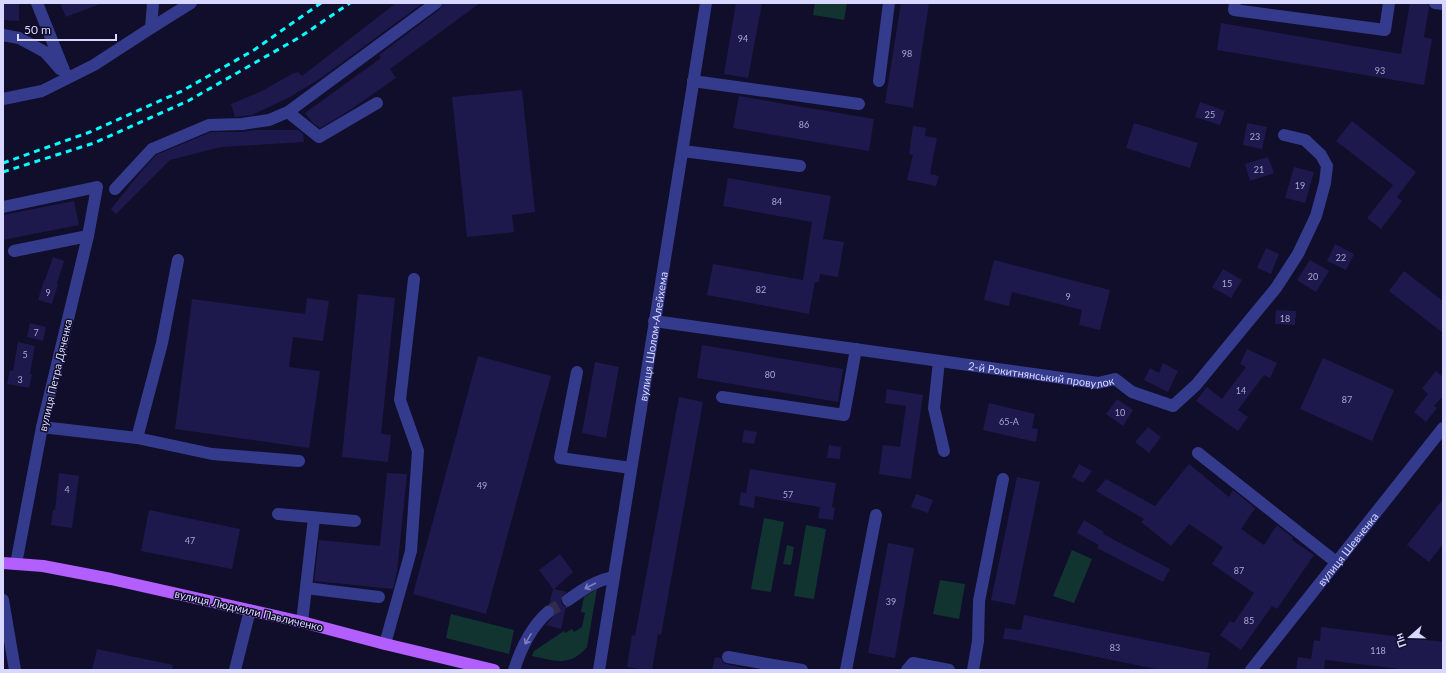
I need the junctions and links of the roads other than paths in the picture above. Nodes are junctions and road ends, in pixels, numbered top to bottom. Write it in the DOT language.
graph roads {
  1 [pos="36,3"];
  2 [pos="153,3"];
  3 [pos="191,3"];
  4 [pos="436,3"];
  5 [pos="706,3"];
  6 [pos="889,3"];
  7 [pos="1235,3"];
  8 [pos="1389,3"];
  9 [pos="1435,3"];
  10 [pos="1443,4"];
  11 [pos="151,28"];
  12 [pos="3,35"];
  13 [pos="67,78"];
  14 [pos="694,81"];
  15 [pos="879,81"];
  16 [pos="3,99"];
  17 [pos="377,103"];
  18 [pos="858,104"];
  19 [pos="288,112"];
  20 [pos="1284,135"];
  21 [pos="683,150"];
  22 [pos="800,166"];
  23 [pos="116,189"];
  24 [pos="3,207"];
  25 [pos="88,236"];
  26 [pos="14,251"];
  27 [pos="178,260"];
  28 [pos="414,279"];
  29 [pos="654,321"];
  30 [pos="856,349"];
  31 [pos="940,361"];
  32 [pos="577,372"];
  33 [pos="722,396"];
  34 [pos="42,427"];
  35 [pos="1443,428"];
  36 [pos="138,438"];
  37 [pos="944,451"];
  38 [pos="1198,453"];
  39 [pos="299,461"];
  40 [pos="631,468"];
  41 [pos="1003,479"];
  42 [pos="278,514"];
  43 [pos="876,515"];
  44 [pos="314,518"];
  45 [pos="354,521"];
  46 [pos="1336,562"];
  47 [pos="3,563"];
  48 [pos="16,564"];
  49 [pos="614,577"];
  50 [pos="306,588"];
  51 [pos="379,597"];
  52 [pos="3,600"];
  53 [pos="568,600"];
  54 [pos="250,610"];
  55 [pos="548,612"];
  56 [pos="302,622"];
  57 [pos="385,644"];
  58 [pos="728,657"];
  59 [pos="601,667"];
  60 [pos="15,670"];
  61 [pos="234,670"];
  62 [pos="491,670"];
  63 [pos="514,670"];
  64 [pos="591,670"];
  65 [pos="802,670"];
  66 [pos="846,670"];
  67 [pos="907,670"];
  68 [pos="949,670"];
  69 [pos="973,670"];
  70 [pos="1251,670"];
  1 -- 13 [label="street"];
  2 -- 11 [label="street"];
  3 -- 11 [label="street"];
  4 -- 19 [label="street"];
  5 -- 14 [label="street, вулиця Шолом-Алейхема"];
  6 -- 15 [label="street"];
  7 -- 8 [label="street"];
  9 -- 10 [label="street"];
  11 -- 13 [label="street"];
  12 -- 13 [label="street"];
  13 -- 16 [label="street"];
  14 -- 18 [label="street"];
  14 -- 21 [label="street, вулиця Шолом-Алейхема"];
  17 -- 19 [label="street"];
  19 -- 23 [label="street"];
  20 -- 31 [label="street, 2-й Рокитнянський провулок"];
  21 -- 22 [label="street"];
  21 -- 29 [label="street, вулиця Шолом-Алейхема"];
  24 -- 25 [label="street, вулиця Петра Дяченка"];
  25 -- 26 [label="street"];
  25 -- 34 [label="street, вулиця Петра Дяченка"];
  27 -- 36 [label="street"];
  28 -- 57 [label="street"];
  29 -- 30 [label="street, 2-й Рокитнянський провулок"];
  29 -- 40 [label="street, вулиця Шолом-Алейхема"];
  30 -- 31 [label="street, 2-й Рокитнянський провулок"];
  30 -- 33 [label="street"];
  31 -- 37 [label="street"];
  32 -- 40 [label="street"];
  34 -- 36 [label="street"];
  34 -- 48 [label="street, вулиця Петра Дяченка"];
  35 -- 46 [label="street, вулиця Шевченка"];
  36 -- 39 [label="street"];
  38 -- 46 [label="street"];
  40 -- 49 [label="street, вулиця Шолом-Алейхема"];
  41 -- 69 [label="street"];
  42 -- 44 [label="street"];
  43 -- 66 [label="street"];
  44 -- 45 [label="street"];
  44 -- 50 [label="street"];
  46 -- 70 [label="street, вулиця Шевченка"];
  47 -- 48 [label="main road, вулиця Людмили Павличенко"];
  48 -- 54 [label="main road, вулиця Людмили Павличенко"];
  49 -- 53 [label="street, one-way"];
  49 -- 59 [label="street, вулиця Шолом-Алейхема"];
  50 -- 51 [label="street"];
  50 -- 56 [label="street"];
  52 -- 60 [label="street"];
  54 -- 56 [label="main road, вулиця Людмили Павличенко"];
  54 -- 61 [label="street"];
  55 -- 63 [label="street, one-way"];
  56 -- 57 [label="main road, вулиця Людмили Павличенко"];
  57 -- 62 [label="main road, вулиця Людмили Павличенко"];
  58 -- 65 [label="street"];
  59 -- 64 [label="street"];
  67 -- 68 [label="street"];
}
